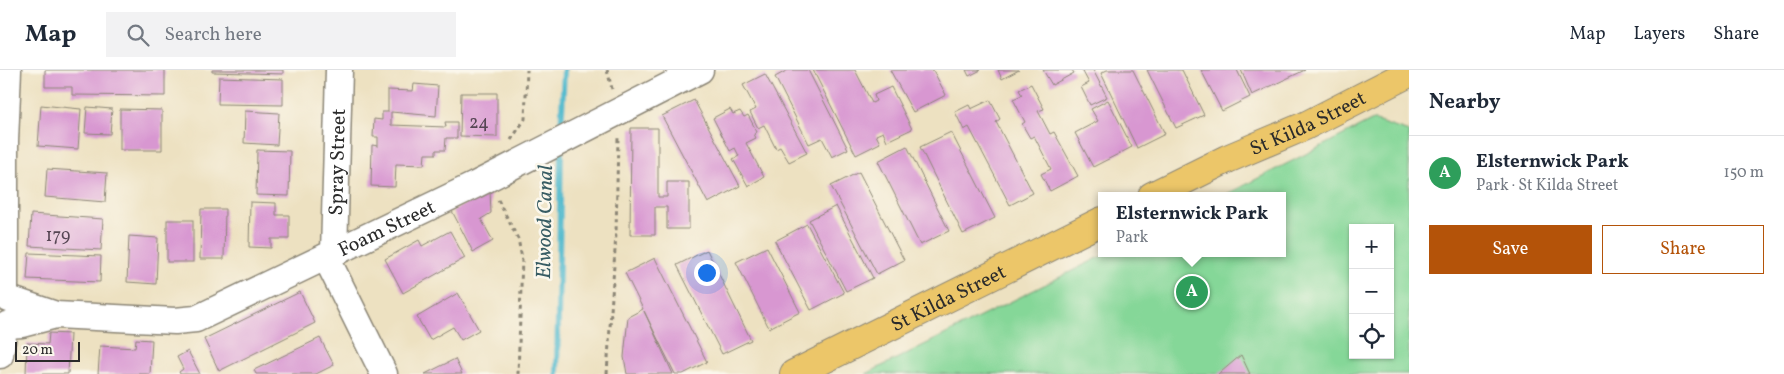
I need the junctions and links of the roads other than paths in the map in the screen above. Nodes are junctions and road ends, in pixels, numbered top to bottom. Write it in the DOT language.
graph roads {
  1 [pos="8,70"];
  2 [pos="339,70"];
  3 [pos="700,70"];
  4 [pos="1409,73"];
  5 [pos="660,80"];
  6 [pos="3,141"];
  7 [pos="1160,192"];
  8 [pos="1098,223"];
  9 [pos="330,255"];
  10 [pos="5,294"];
  11 [pos="56,315"];
  12 [pos="3,328"];
  13 [pos="0,355"];
  14 [pos="384,374"];
  15 [pos="794,374"];
  1 -- 6 [label="street"];
  2 -- 9 [label="street, Spray Street"];
  3 -- 5 [label="street, Foam Street"];
  4 -- 7 [label="main road, St Kilda Street"];
  5 -- 9 [label="street, Foam Street"];
  6 -- 10 [label="street"];
  8 -- 15 [label="main road, St Kilda Street"];
  9 -- 11 [label="street, Foam Street"];
  9 -- 14 [label="street, Spray Street"];
  10 -- 11 [label="street, Foam Street"];
  10 -- 12 [label="street"];
  11 -- 12 [label="street, Foam Street"];
  12 -- 13 [label="street"];
}
